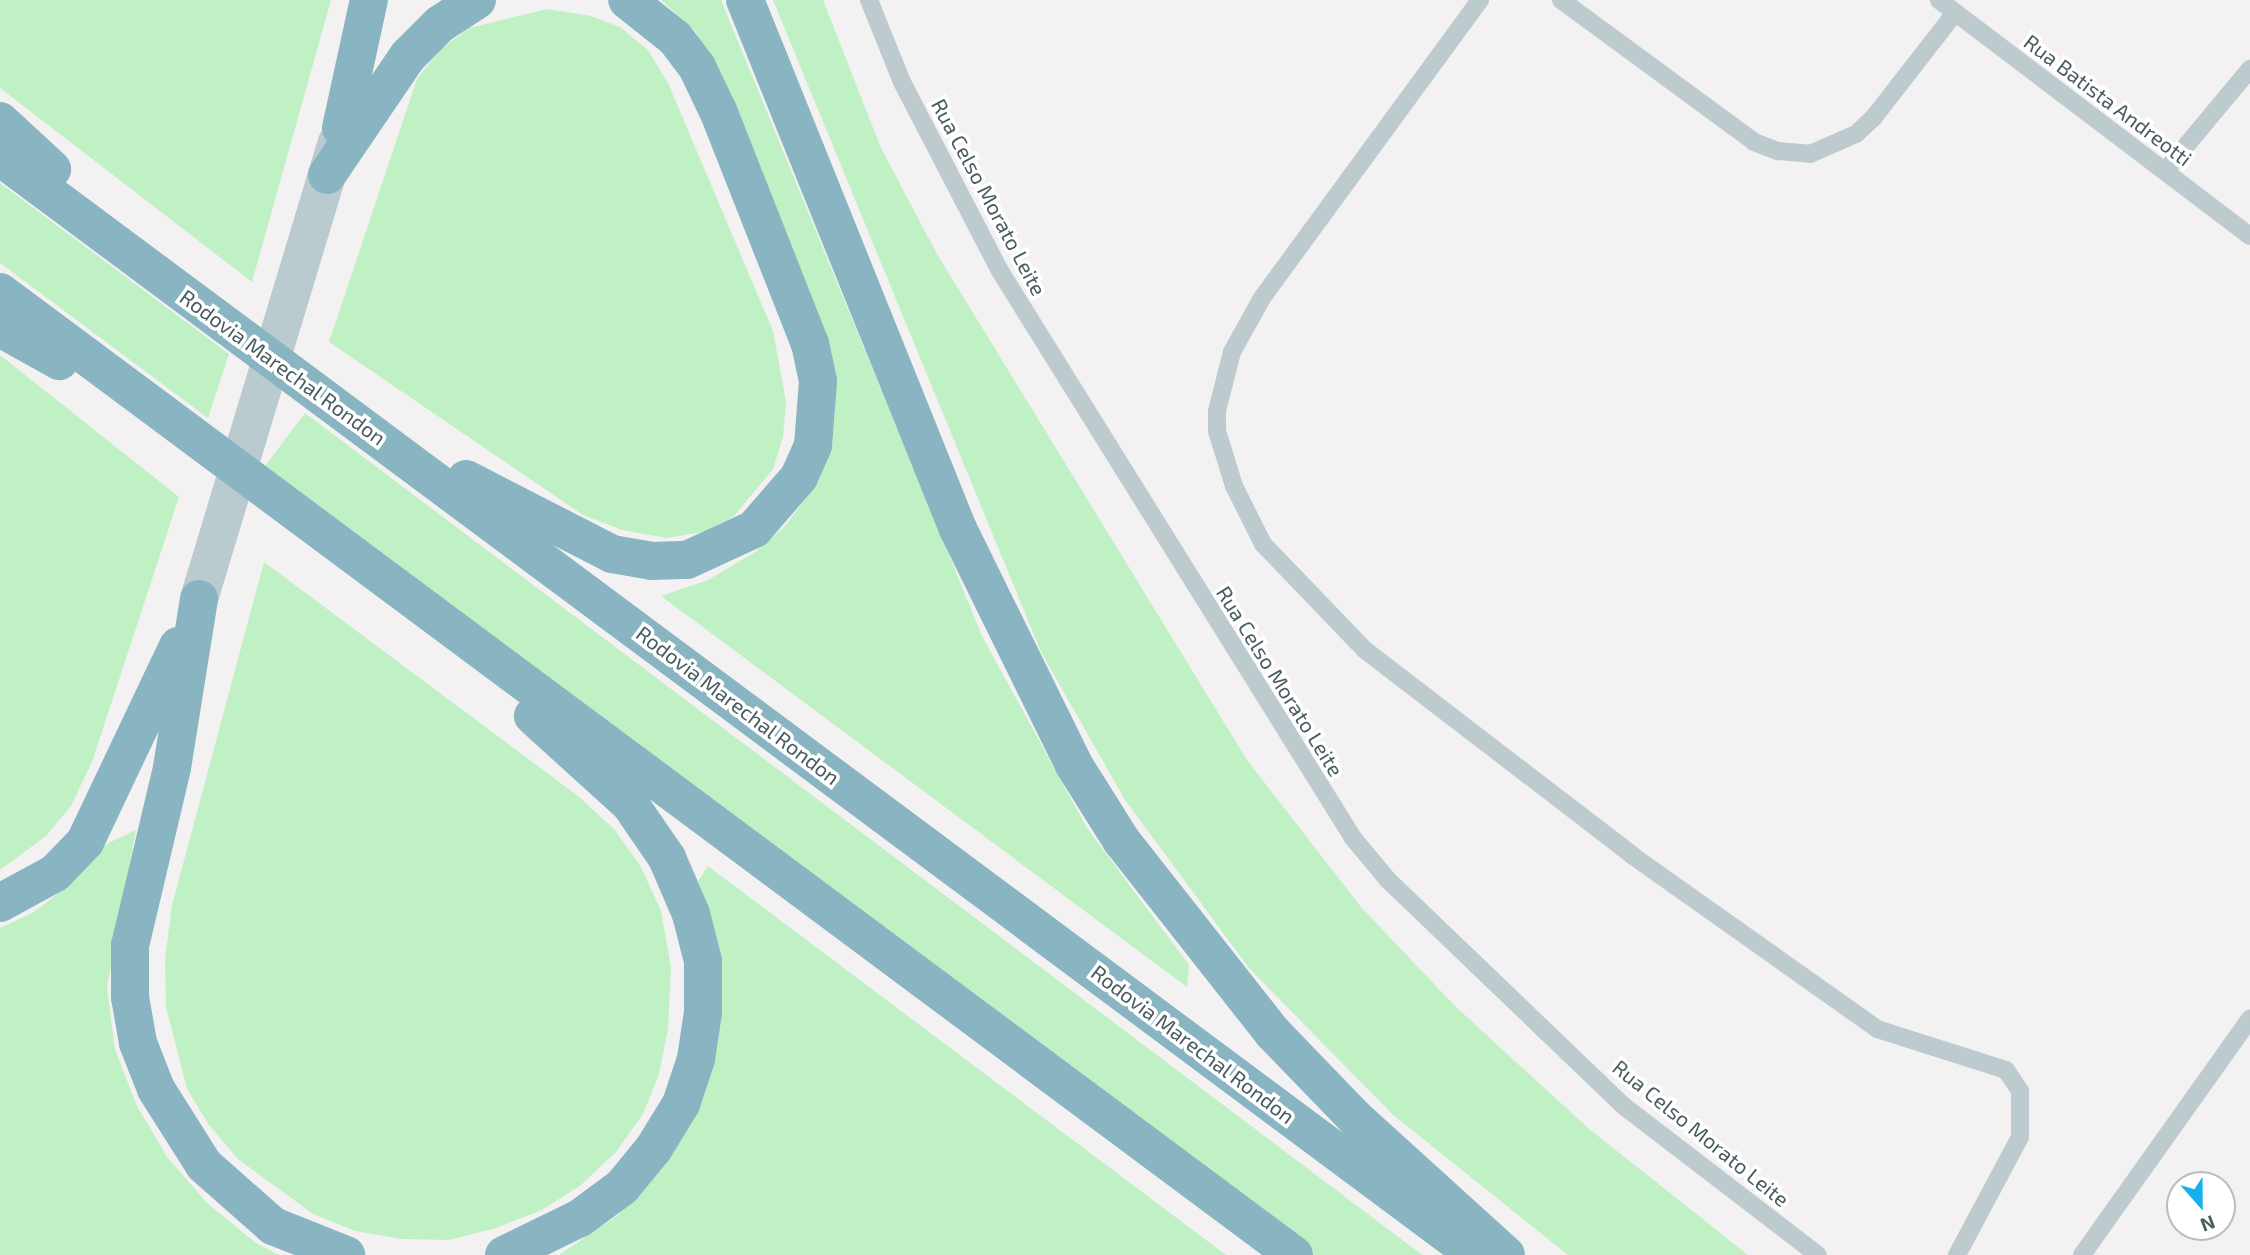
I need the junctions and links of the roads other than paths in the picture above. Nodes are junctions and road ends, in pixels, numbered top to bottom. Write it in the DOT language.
graph roads {
  1 [pos="369,0"];
  2 [pos="383,0"];
  3 [pos="477,0"];
  4 [pos="627,0"];
  5 [pos="745,0"];
  6 [pos="869,0"];
  7 [pos="1561,0"];
  8 [pos="1939,0"];
  9 [pos="1473,3"];
  10 [pos="1955,13"];
  11 [pos="2250,69"];
  12 [pos="0,121"];
  13 [pos="341,128"];
  14 [pos="0,157"];
  15 [pos="2165,171"];
  16 [pos="325,183"];
  17 [pos="2250,236"];
  18 [pos="0,292"];
  19 [pos="186,296"];
  20 [pos="0,328"];
  21 [pos="367,429"];
  22 [pos="195,438"];
  23 [pos="379,576"];
  24 [pos="201,592"];
  25 [pos="0,903"];
  26 [pos="2250,1019"];
  27 [pos="346,1255"];
  28 [pos="504,1255"];
  29 [pos="1294,1255"];
  30 [pos="1475,1255"];
  31 [pos="1507,1255"];
  32 [pos="1818,1255"];
  33 [pos="1957,1255"];
  34 [pos="2081,1255"];
  1 -- 13 [label="highway"];
  2 -- 13 [label="main road"];
  3 -- 16 [label="highway"];
  4 -- 21 [label="highway"];
  5 -- 31 [label="highway"];
  6 -- 32 [label="lane, Rua Celso Morato Leite"];
  7 -- 10 [label="lane"];
  8 -- 10 [label="lane, Rua Batista Andreotti"];
  9 -- 33 [label="lane"];
  10 -- 15 [label="lane, Rua Batista Andreotti"];
  11 -- 15 [label="lane"];
  12 -- 19 [label="highway"];
  13 -- 16 [label="main road"];
  14 -- 19 [label="highway, Rodovia Marechal Rondon"];
  15 -- 17 [label="lane, Rua Batista Andreotti"];
  16 -- 24 [label="main road"];
  18 -- 22 [label="highway"];
  19 -- 21 [label="highway, Rodovia Marechal Rondon"];
  20 -- 22 [label="highway"];
  21 -- 30 [label="highway, Rodovia Marechal Rondon"];
  22 -- 23 [label="highway"];
  23 -- 28 [label="highway"];
  23 -- 29 [label="highway"];
  24 -- 25 [label="highway"];
  24 -- 27 [label="highway"];
  26 -- 34 [label="lane"];
}
